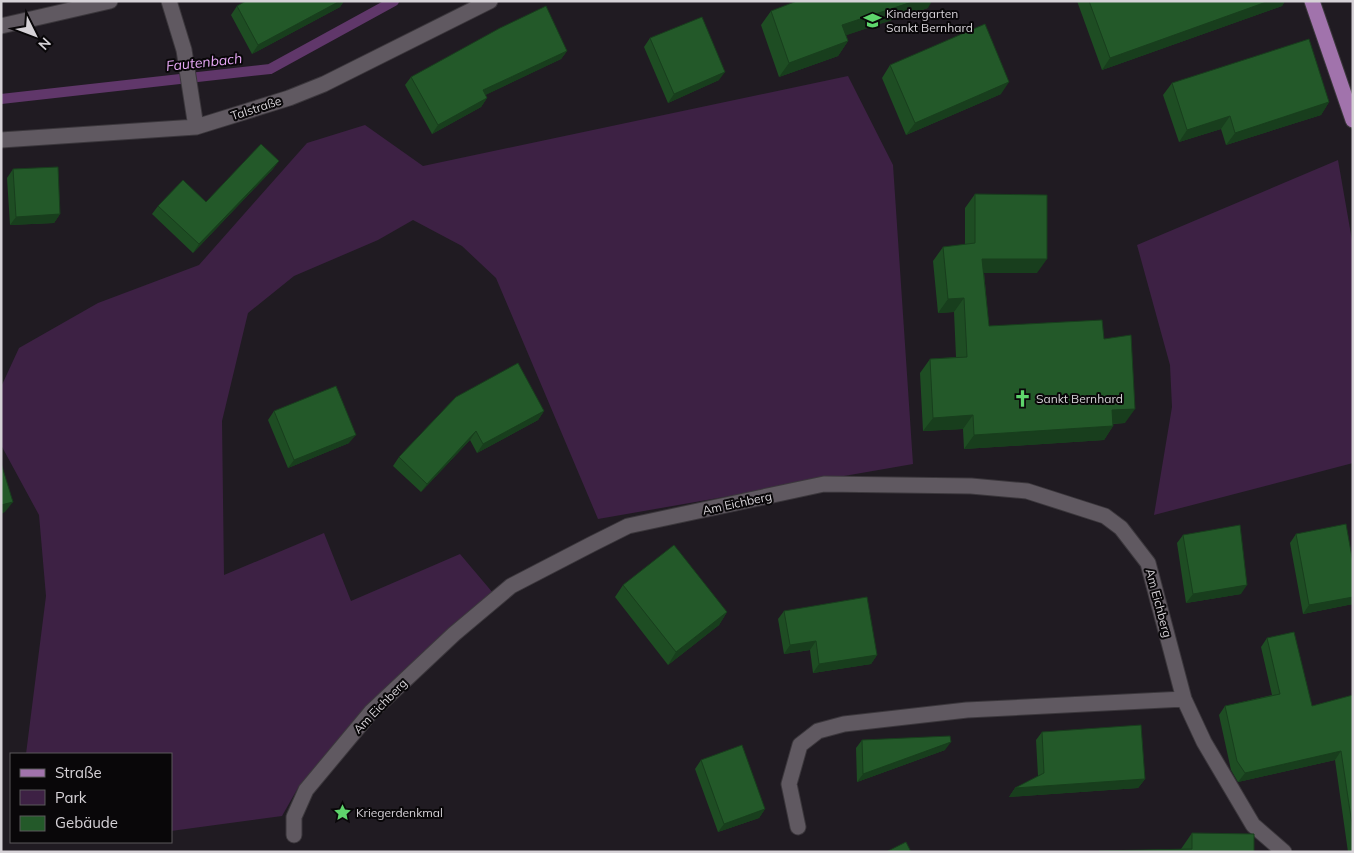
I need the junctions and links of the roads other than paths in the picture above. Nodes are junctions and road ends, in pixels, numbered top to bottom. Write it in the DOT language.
graph roads {
  1 [pos="110,1"];
  2 [pos="169,1"];
  3 [pos="490,1"];
  4 [pos="1312,1"];
  5 [pos="1,26"];
  6 [pos="1353,120"];
  7 [pos="196,127"];
  8 [pos="1,140"];
  9 [pos="1184,699"];
  10 [pos="798,827"];
  11 [pos="294,835"];
  12 [pos="1284,852"];
  1 -- 5 [label="street"];
  2 -- 7 [label="street"];
  3 -- 7 [label="street, Talstraße"];
  4 -- 6 [label="main road"];
  7 -- 8 [label="street, Talstraße"];
  9 -- 10 [label="street"];
  9 -- 11 [label="street, Am Eichberg"];
  9 -- 12 [label="street, Am Eichberg"];
}
